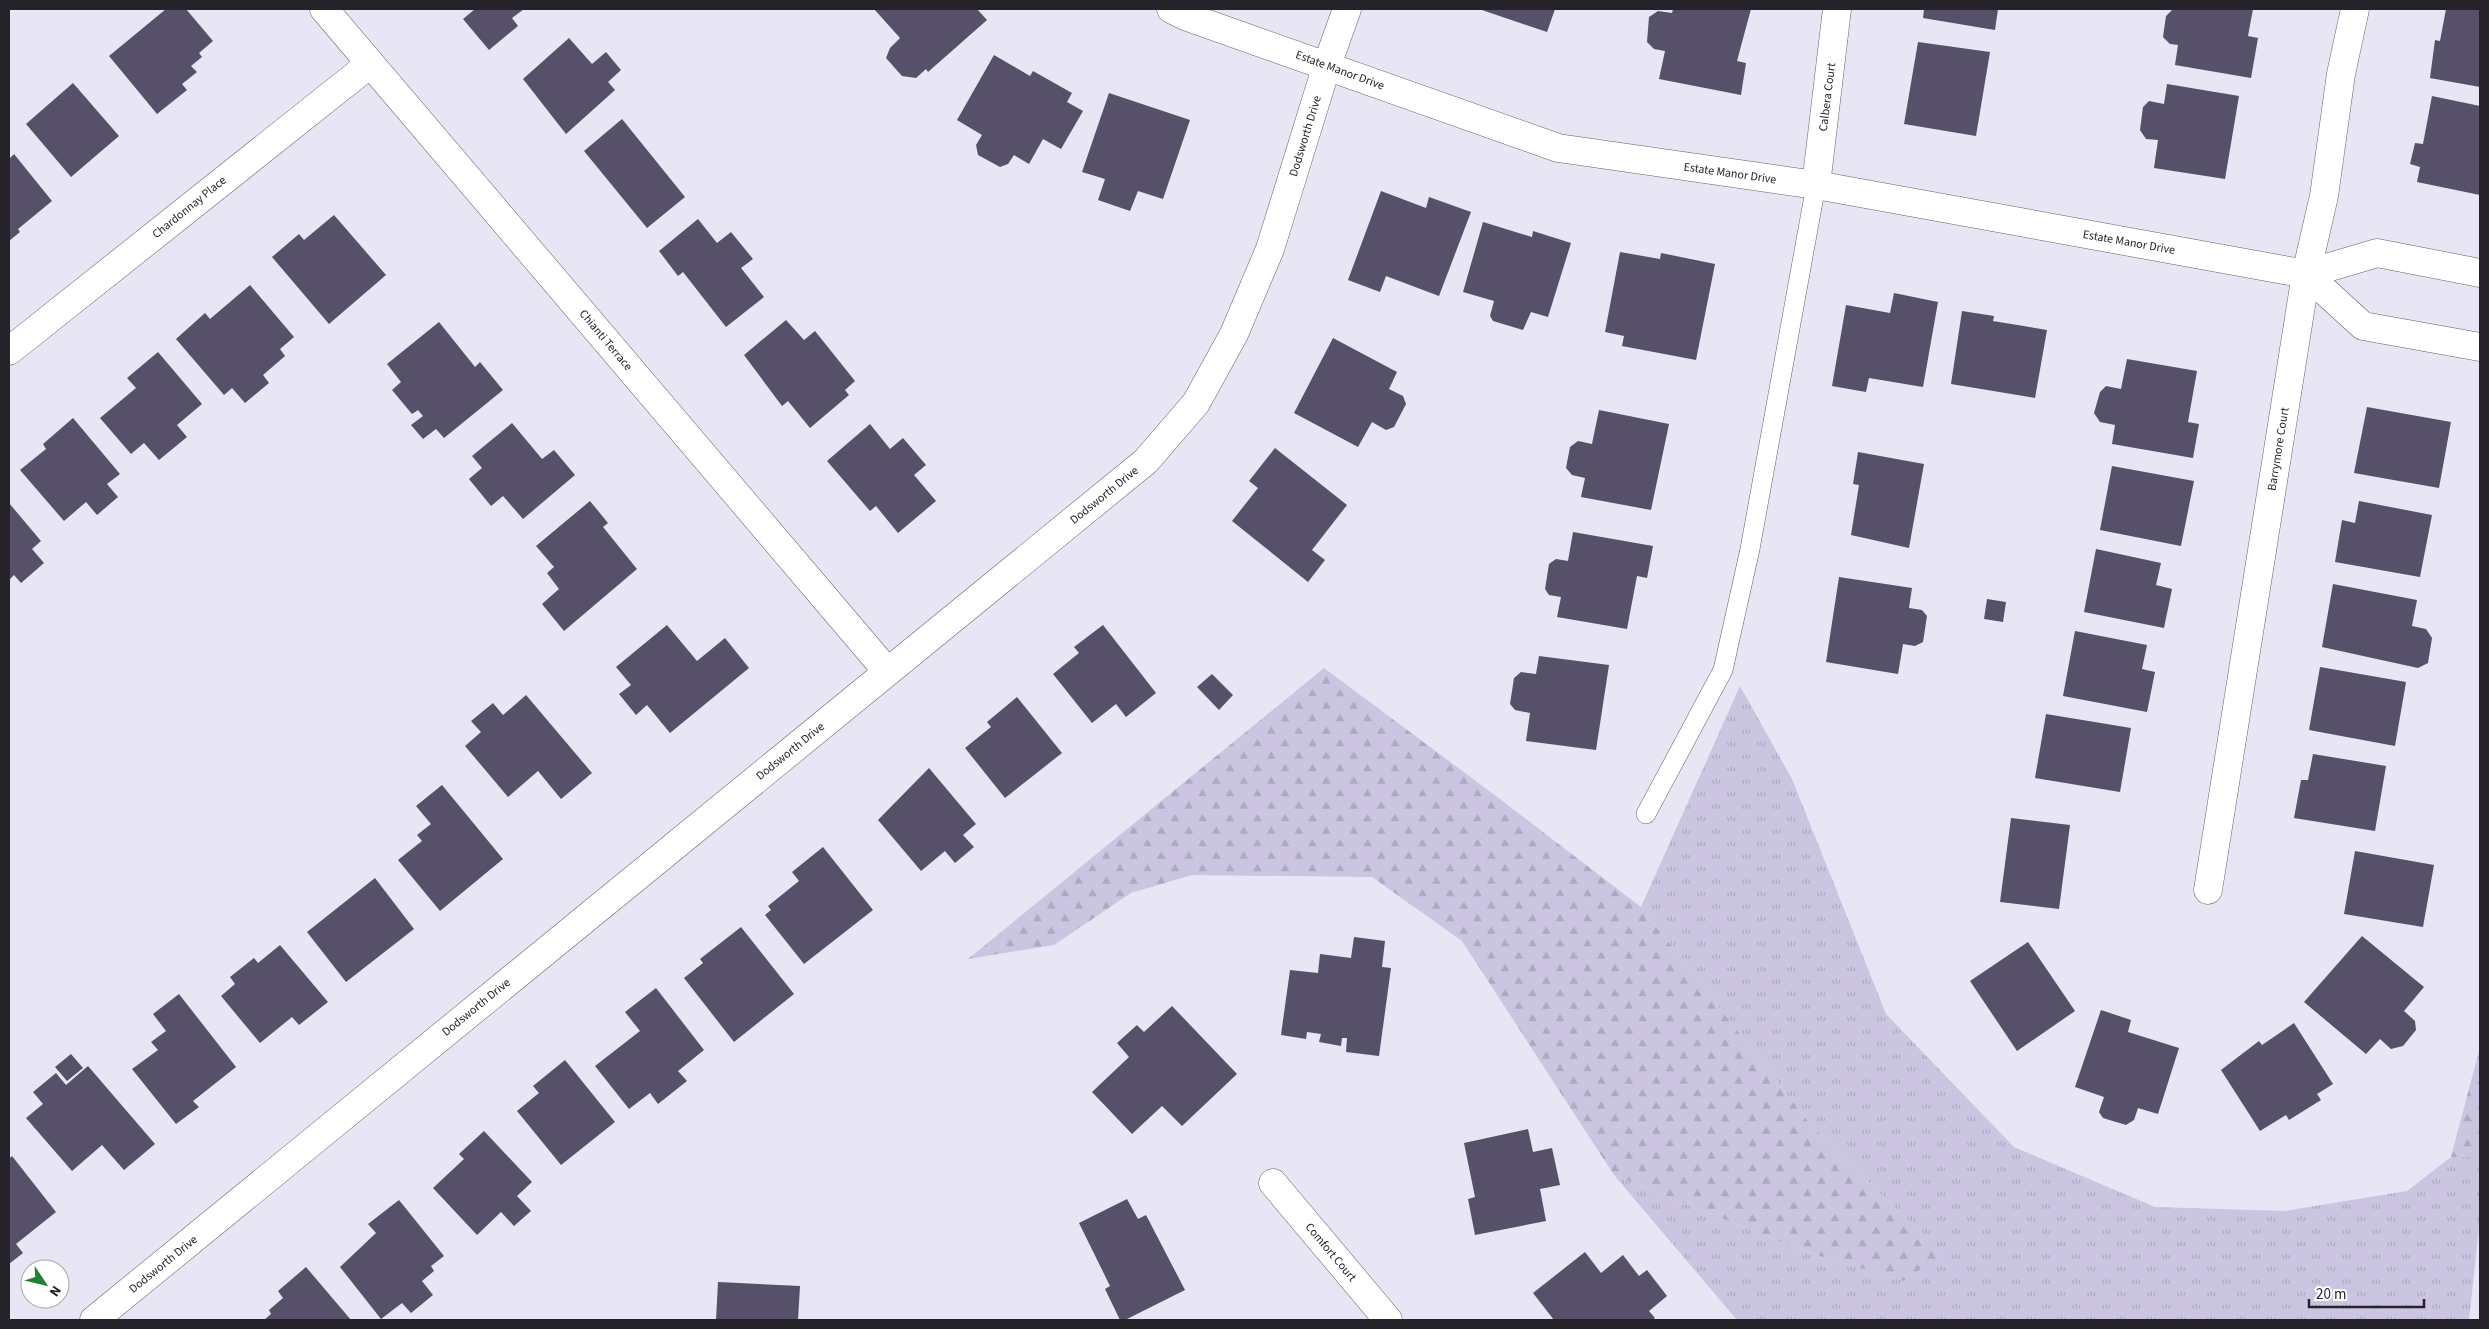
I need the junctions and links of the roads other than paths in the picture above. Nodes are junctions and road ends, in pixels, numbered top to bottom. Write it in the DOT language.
graph roads {
  1 [pos="324,9"];
  2 [pos="1171,9"];
  3 [pos="1347,9"];
  4 [pos="1838,9"];
  5 [pos="2356,9"];
  6 [pos="370,64"];
  7 [pos="1327,65"];
  8 [pos="1816,185"];
  9 [pos="2480,272"];
  10 [pos="2306,274"];
  11 [pos="2480,348"];
  12 [pos="9,351"];
  13 [pos="887,671"];
  14 [pos="1646,814"];
  15 [pos="2208,890"];
  16 [pos="1273,1183"];
  17 [pos="94,1320"];
  18 [pos="1388,1320"];
  1 -- 6 [label="street, Chianti Terrace"];
  2 -- 7 [label="street, Estate Manor Drive"];
  3 -- 7 [label="street, Dodsworth Drive"];
  4 -- 8 [label="street, Calbera Court"];
  5 -- 10 [label="street, Barrymore Court"];
  6 -- 12 [label="street, Chardonnay Place"];
  6 -- 13 [label="street, Chianti Terrace"];
  7 -- 8 [label="street, Estate Manor Drive"];
  7 -- 13 [label="street, Dodsworth Drive"];
  8 -- 10 [label="street, Estate Manor Drive"];
  8 -- 14 [label="lane"];
  9 -- 10 [label="street, Estate Manor Drive"];
  10 -- 11 [label="street"];
  10 -- 15 [label="street, Barrymore Court"];
  13 -- 17 [label="street, Dodsworth Drive"];
  16 -- 18 [label="street, Comfort Court"];
}
